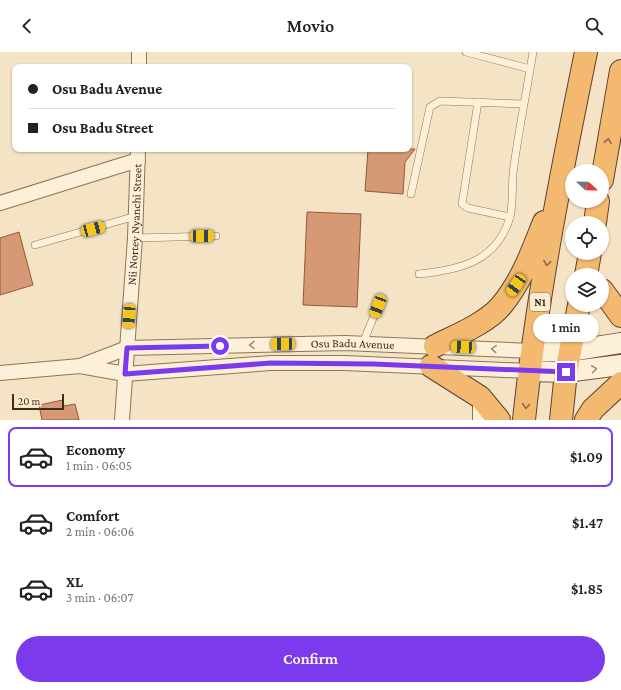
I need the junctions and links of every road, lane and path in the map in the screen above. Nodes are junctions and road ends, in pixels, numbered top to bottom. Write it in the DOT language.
graph roads {
  1 [pos="139,52"];
  2 [pos="466,52"];
  3 [pos="533,52"];
  4 [pos="574,52"];
  5 [pos="586,52"];
  6 [pos="139,64"];
  7 [pos="530,69"];
  8 [pos="621,71"];
  9 [pos="478,102"];
  10 [pos="524,104"];
  11 [pos="575,107"];
  12 [pos="138,155"];
  13 [pos="605,164"];
  14 [pos="559,183"];
  15 [pos="411,194"];
  16 [pos="0,203"];
  17 [pos="136,216"];
  18 [pos="510,217"];
  19 [pos="216,236"];
  20 [pos="135,238"];
  21 [pos="35,245"];
  22 [pos="419,274"];
  23 [pos="609,300"];
  24 [pos="378,306"];
  25 [pos="578,312"];
  26 [pos="621,316"];
  27 [pos="621,343"];
  28 [pos="363,344"];
  29 [pos="127,348"];
  30 [pos="570,351"];
  31 [pos="433,356"];
  32 [pos="531,361"];
  33 [pos="621,365"];
  34 [pos="80,366"];
  35 [pos="566,372"];
  36 [pos="0,374"];
  37 [pos="125,374"];
  38 [pos="621,383"];
  39 [pos="480,397"];
  40 [pos="122,420"];
  41 [pos="480,420"];
  42 [pos="499,420"];
  43 [pos="524,420"];
  44 [pos="561,420"];
  45 [pos="586,420"];
  1 -- 6 [label="street"];
  2 -- 7 [label="lane"];
  3 -- 7 [label="lane"];
  4 -- 11 [label="highway"];
  5 -- 11 [label="highway, N1"];
  7 -- 10 [label="lane"];
  13 -- 8 [label="highway, one-way"];
  9 -- 10 [label="lane"];
  9 -- 15 [label="lane"];
  9 -- 18 [label="lane"];
  10 -- 18 [label="lane"];
  11 -- 14 [label="highway, N1"];
  12 -- 16 [label="street"];
  12 -- 17 [label="street, Nii Nortey Nyanchi Street"];
  14 -- 31 [label="highway"];
  14 -- 32 [label="highway, N1, one-way"];
  17 -- 20 [label="street, Nii Nortey Nyanchi Street"];
  17 -- 21 [label="lane"];
  18 -- 22 [label="lane"];
  19 -- 20 [label="lane"];
  20 -- 29 [label="street, Nii Nortey Nyanchi Street"];
  23 -- 26 [label="highway"];
  24 -- 28 [label="lane"];
  25 -- 30 [label="highway"];
  27 -- 30 [label="main road"];
  28 -- 29 [label="street, Osu Badu Avenue, one-way"];
  28 -- 31 [label="street, Osu Badu Avenue"];
  29 -- 34 [label="street, Osu Badu Avenue"];
  29 -- 37 [label="street, Nii Nortey Nyanchi Street"];
  30 -- 32 [label="main road"];
  30 -- 35 [label="highway"];
  32 -- 31 [label="street, Osu Badu Avenue, one-way"];
  31 -- 32 [label="street, Osu Badu Avenue"];
  31 -- 37 [label="street, Osu Badu Avenue"];
  31 -- 39 [label="highway"];
  32 -- 35 [label="main road"];
  32 -- 43 [label="highway, N1, one-way"];
  35 -- 33 [label="main road, one-way"];
  34 -- 36 [label="street, Osu Badu Avenue"];
  34 -- 37 [label="street, Osu Badu Avenue"];
  35 -- 44 [label="highway"];
  37 -- 40 [label="street, Nii Nortey Nyanchi Street"];
  38 -- 45 [label="highway"];
  39 -- 41 [label="street"];
  39 -- 42 [label="highway"];
}
